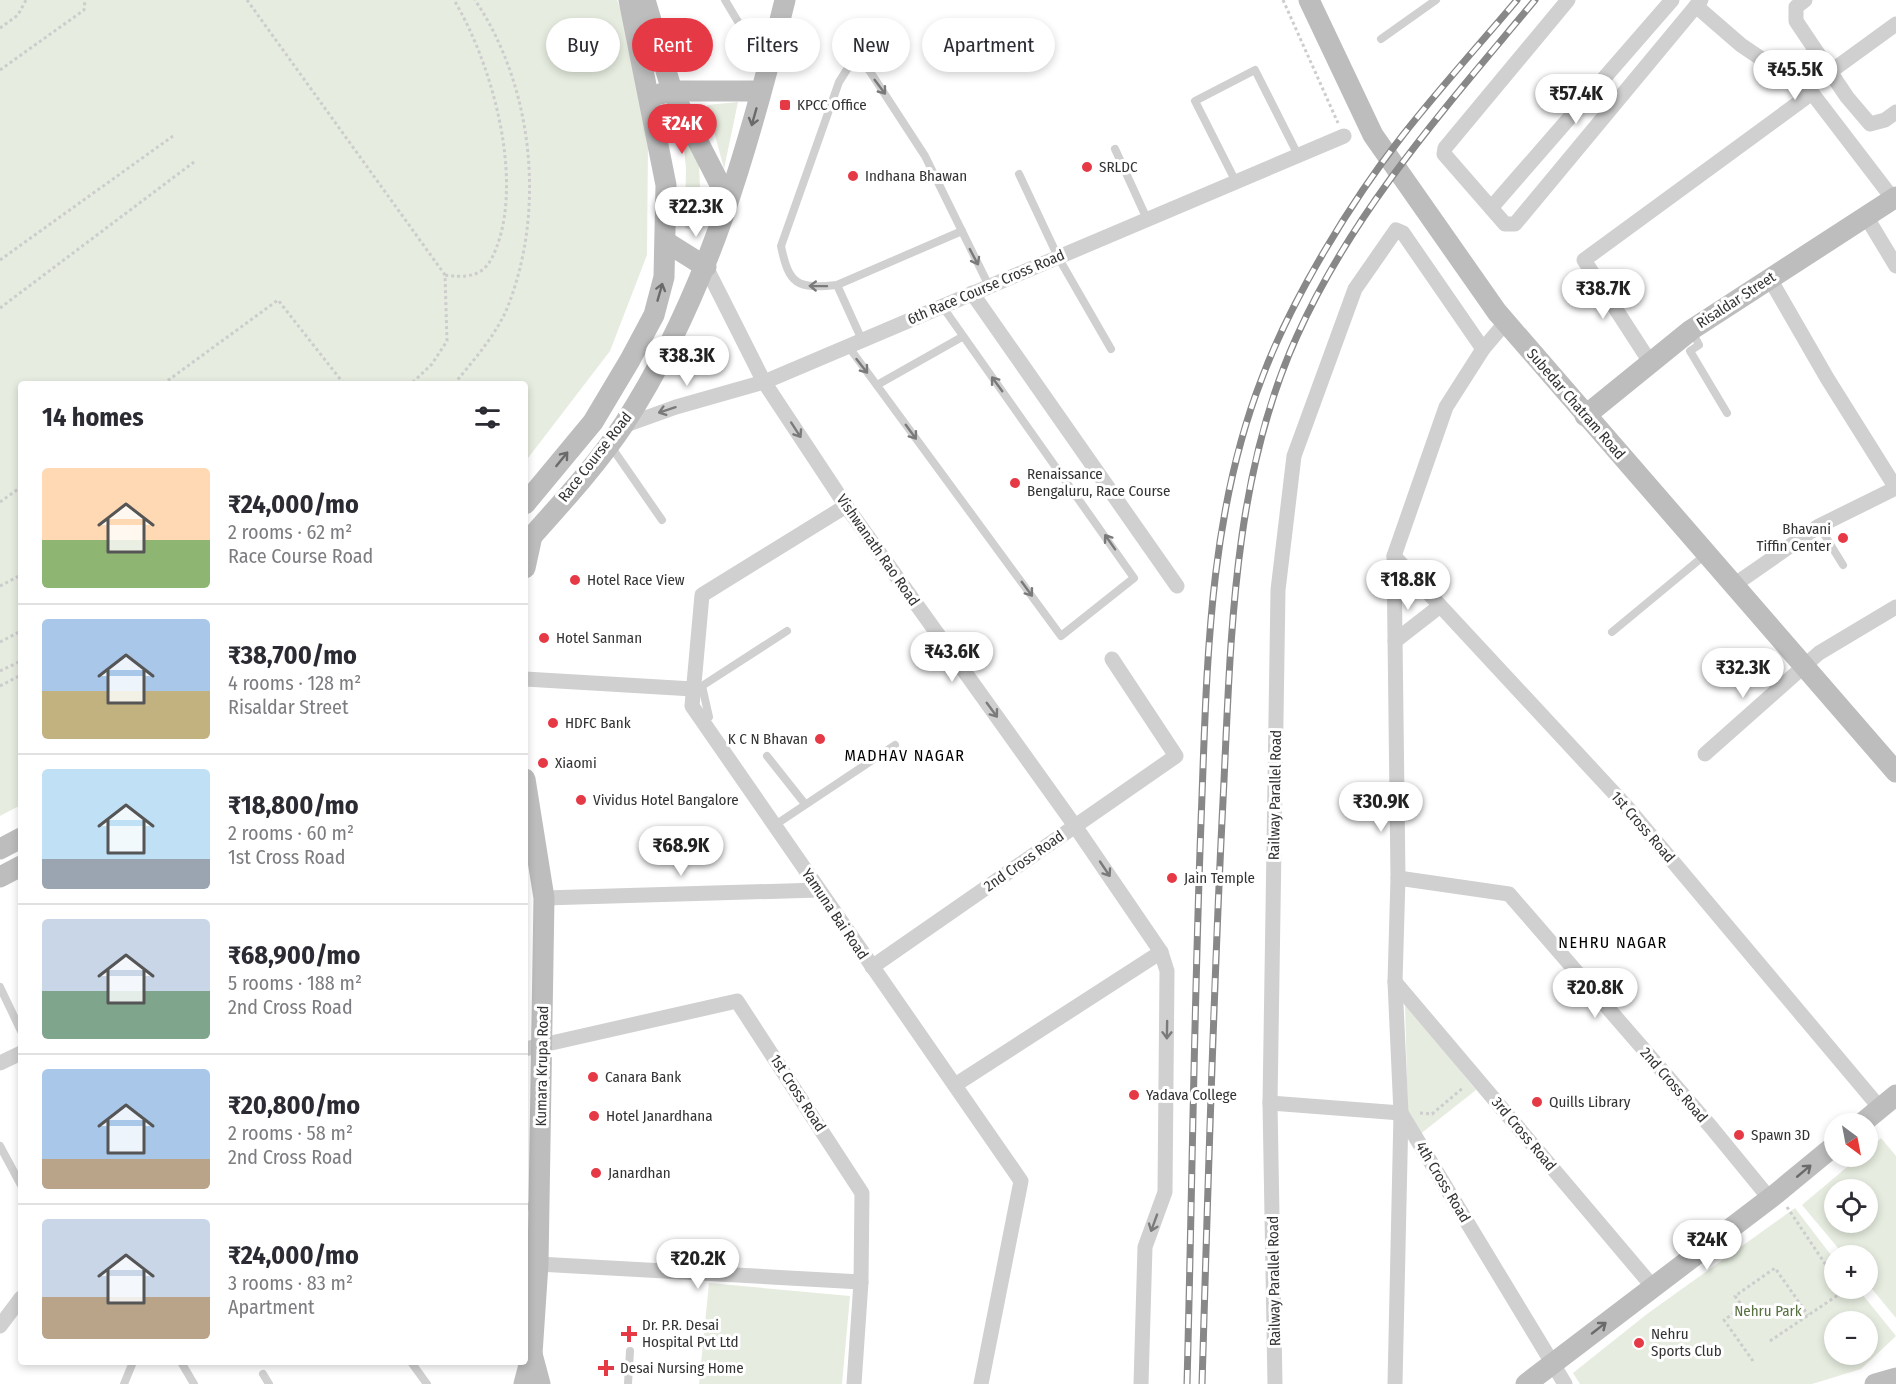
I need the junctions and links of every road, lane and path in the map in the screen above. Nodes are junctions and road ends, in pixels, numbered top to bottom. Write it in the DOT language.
graph roads {
  1 [pos="26,0"];
  2 [pos="85,0"];
  3 [pos="247,0"];
  4 [pos="454,0"];
  5 [pos="475,0"];
  6 [pos="629,0"];
  7 [pos="645,0"];
  8 [pos="725,0"];
  9 [pos="785,0"];
  10 [pos="1283,0"];
  11 [pos="1309,0"];
  12 [pos="1436,0"];
  13 [pos="1568,0"];
  14 [pos="1671,0"];
  15 [pos="1805,0"];
  16 [pos="1699,3"];
  17 [pos="736,18"];
  18 [pos="781,18"];
  19 [pos="1896,24"];
  20 [pos="0,28"];
  21 [pos="1382,39"];
  22 [pos="0,70"];
  23 [pos="766,72"];
  24 [pos="1830,72"];
  25 [pos="672,91"];
  26 [pos="761,91"];
  27 [pos="1812,93"];
  28 [pos="649,97"];
  29 [pos="1847,97"];
  30 [pos="1827,112"];
  31 [pos="1896,112"];
  32 [pos="173,136"];
  33 [pos="1344,136"];
  34 [pos="1115,149"];
  35 [pos="1298,155"];
  36 [pos="194,162"];
  37 [pos="1019,174"];
  38 [pos="1236,182"];
  39 [pos="1894,198"];
  40 [pos="728,201"];
  41 [pos="1491,208"];
  42 [pos="1867,218"];
  43 [pos="1147,219"];
  44 [pos="962,231"];
  45 [pos="666,242"];
  46 [pos="1058,257"];
  47 [pos="0,260"];
  48 [pos="1896,266"];
  49 [pos="706,267"];
  50 [pos="445,275"];
  51 [pos="1770,279"];
  52 [pos="837,285"];
  53 [pos="989,286"];
  54 [pos="972,293"];
  55 [pos="942,306"];
  56 [pos="0,308"];
  57 [pos="1506,322"];
  58 [pos="1691,330"];
  59 [pos="962,337"];
  60 [pos="855,343"];
  61 [pos="1111,349"];
  62 [pos="1483,349"];
  63 [pos="1650,362"];
  64 [pos="167,381"];
  65 [pos="342,381"];
  66 [pos="414,381"];
  67 [pos="456,381"];
  68 [pos="764,382"];
  69 [pos="877,385"];
  70 [pos="1726,413"];
  71 [pos="1585,416"];
  72 [pos="623,426"];
  73 [pos="609,444"];
  74 [pos="18,489"];
  75 [pos="528,500"];
  76 [pos="0,502"];
  77 [pos="846,506"];
  78 [pos="662,520"];
  79 [pos="1819,526"];
  80 [pos="529,540"];
  81 [pos="1706,554"];
  82 [pos="1395,556"];
  83 [pos="1843,565"];
  84 [pos="18,576"];
  85 [pos="1734,585"];
  86 [pos="0,586"];
  87 [pos="1177,586"];
  88 [pos="1440,606"];
  89 [pos="1896,607"];
  90 [pos="788,631"];
  91 [pos="1612,632"];
  92 [pos="18,633"];
  93 [pos="1395,641"];
  94 [pos="0,642"];
  95 [pos="1112,659"];
  96 [pos="18,662"];
  97 [pos="1803,668"];
  98 [pos="0,671"];
  99 [pos="18,677"];
  100 [pos="528,679"];
  101 [pos="0,686"];
  102 [pos="693,689"];
  103 [pos="703,721"];
  104 [pos="895,745"];
  105 [pos="1705,754"];
  106 [pos="767,756"];
  107 [pos="1896,772"];
  108 [pos="805,804"];
  109 [pos="528,808"];
  110 [pos="775,825"];
  111 [pos="1075,826"];
  112 [pos="18,840"];
  113 [pos="0,849"];
  114 [pos="18,868"];
  115 [pos="0,877"];
  116 [pos="1398,878"];
  117 [pos="819,890"];
  118 [pos="544,898"];
  119 [pos="1161,952"];
  120 [pos="872,967"];
  121 [pos="1395,982"];
  122 [pos="0,987"];
  123 [pos="18,1024"];
  124 [pos="534,1046"];
  125 [pos="18,1054"];
  126 [pos="0,1063"];
  127 [pos="955,1085"];
  128 [pos="1465,1086"];
  129 [pos="1888,1101"];
  130 [pos="1270,1102"];
  131 [pos="1401,1113"];
  132 [pos="1874,1113"];
  133 [pos="0,1146"];
  134 [pos="1824,1154"];
  135 [pos="18,1179"];
  136 [pos="1773,1196"];
  137 [pos="532,1205"];
  138 [pos="535,1264"];
  139 [pos="1824,1264"];
  140 [pos="861,1282"];
  141 [pos="1653,1287"];
  142 [pos="1832,1299"];
  143 [pos="18,1302"];
  144 [pos="1808,1315"];
  145 [pos="0,1326"];
  146 [pos="1770,1341"];
  147 [pos="630,1351"];
  148 [pos="532,1354"];
  149 [pos="1753,1361"];
  150 [pos="1553,1364"];
  151 [pos="132,1365"];
  152 [pos="183,1365"];
  153 [pos="413,1365"];
  154 [pos="1896,1366"];
  155 [pos="263,1374"];
  156 [pos="1896,1377"];
  157 [pos="124,1384"];
  158 [pos="194,1384"];
  159 [pos="270,1384"];
  160 [pos="427,1384"];
  161 [pos="524,1384"];
  162 [pos="540,1384"];
  163 [pos="628,1384"];
  164 [pos="854,1384"];
  165 [pos="981,1384"];
  166 [pos="1141,1384"];
  167 [pos="1275,1384"];
  168 [pos="1395,1384"];
  169 [pos="1526,1384"];
  170 [pos="1565,1384"];
  171 [pos="1875,1384"];
  1 -- 20 [label="path"];
  2 -- 22 [label="path"];
  3 -- 50 [label="path"];
  4 -- 50 [label="path"];
  5 -- 67 [label="path"];
  6 -- 28 [label="main road, Race Course Road"];
  7 -- 25 [label="main road"];
  8 -- 17 [label="lane"];
  9 -- 18 [label="main road, Race Course Road"];
  10 -- 33 [label="path"];
  11 -- 57 [label="main road, Subedar Chatram Road"];
  12 -- 21 [label="lane"];
  13 -- 41 [label="street"];
  14 -- 41 [label="street"];
  15 -- 24 [label="street"];
  16 -- 27 [label="street"];
  16 -- 41 [label="street"];
  19 -- 24 [label="street"];
  23 -- 26 [label="main road, Race Course Road"];
  24 -- 29 [label="street"];
  25 -- 26 [label="main road"];
  25 -- 28 [label="main road"];
  25 -- 40 [label="main road"];
  26 -- 40 [label="main road, Race Course Road, one-way"];
  27 -- 30 [label="street"];
  27 -- 63 [label="street"];
  28 -- 45 [label="main road, Race Course Road"];
  29 -- 30 [label="street"];
  29 -- 31 [label="street"];
  30 -- 39 [label="street"];
  32 -- 47 [label="path"];
  33 -- 35 [label="street, 6th Race Course Cross Road"];
  34 -- 43 [label="lane"];
  35 -- 38 [label="street, 6th Race Course Cross Road"];
  35 -- 38 [label="lane"];
  36 -- 56 [label="path"];
  37 -- 46 [label="lane"];
  38 -- 43 [label="street, 6th Race Course Cross Road"];
  39 -- 42 [label="main road, Risaldar Street"];
  40 -- 49 [label="main road, Race Course Road"];
  42 -- 48 [label="street"];
  42 -- 51 [label="main road, Risaldar Street"];
  43 -- 46 [label="street, 6th Race Course Cross Road"];
  44 -- 52 [label="lane"];
  52 -- 44 [label="lane, one-way"];
  44 -- 53 [label="lane, one-way"];
  45 -- 49 [label="main road"];
  75 -- 45 [label="main road, Race Course Road, one-way"];
  46 -- 53 [label="street, 6th Race Course Cross Road"];
  46 -- 61 [label="lane"];
  49 -- 68 [label="street, Vishwanath Rao Road"];
  49 -- 72 [label="main road, Race Course Road"];
  50 -- 66 [label="path"];
  51 -- 58 [label="main road, Risaldar Street"];
  51 -- 79 [label="street"];
  52 -- 60 [label="lane"];
  53 -- 54 [label="street, 6th Race Course Cross Road"];
  54 -- 55 [label="street, 6th Race Course Cross Road"];
  54 -- 87 [label="street"];
  55 -- 59 [label="lane"];
  55 -- 60 [label="street, 6th Race Course Cross Road"];
  57 -- 62 [label="street"];
  57 -- 71 [label="main road, Subedar Chatram Road"];
  58 -- 63 [label="main road, Risaldar Street"];
  58 -- 70 [label="lane"];
  59 -- 69 [label="lane"];
  69 -- 59 [label="lane, one-way"];
  60 -- 68 [label="street, 6th Race Course Cross Road"];
  60 -- 69 [label="lane, one-way"];
  62 -- 82 [label="street"];
  62 -- 130 [label="street, Railway Parallel Road"];
  63 -- 71 [label="main road, Risaldar Street"];
  64 -- 65 [label="path"];
  68 -- 72 [label="street, 6th Race Course Cross Road, one-way"];
  68 -- 77 [label="street, Vishwanath Rao Road, one-way"];
  71 -- 81 [label="main road, Subedar Chatram Road"];
  72 -- 73 [label="main road, Race Course Road"];
  73 -- 78 [label="lane"];
  73 -- 80 [label="main road, Race Course Road"];
  74 -- 76 [label="path"];
  77 -- 102 [label="street, Yamuna Bai Road"];
  77 -- 111 [label="street, Vishwanath Rao Road, one-way"];
  79 -- 83 [label="lane"];
  79 -- 85 [label="street"];
  81 -- 85 [label="main road, Subedar Chatram Road"];
  81 -- 91 [label="lane"];
  82 -- 88 [label="street, 1st Cross Road"];
  82 -- 93 [label="street"];
  84 -- 86 [label="path"];
  85 -- 97 [label="main road, Subedar Chatram Road"];
  88 -- 93 [label="street"];
  88 -- 129 [label="street, 1st Cross Road"];
  89 -- 97 [label="street"];
  90 -- 103 [label="lane"];
  92 -- 94 [label="path"];
  93 -- 116 [label="street"];
  95 -- 111 [label="street, 2nd Cross Road"];
  96 -- 98 [label="path"];
  97 -- 105 [label="street"];
  97 -- 107 [label="main road, Subedar Chatram Road"];
  99 -- 101 [label="path"];
  100 -- 102 [label="street"];
  102 -- 103 [label="street, Yamuna Bai Road"];
  103 -- 110 [label="street, Yamuna Bai Road"];
  104 -- 108 [label="lane"];
  106 -- 108 [label="lane"];
  108 -- 110 [label="lane"];
  109 -- 118 [label="main road, Kumara Krupa Road"];
  110 -- 117 [label="street, Yamuna Bai Road"];
  111 -- 119 [label="street, Vishwanath Rao Road, one-way"];
  111 -- 120 [label="street, 2nd Cross Road"];
  112 -- 113 [label="main road"];
  114 -- 115 [label="main road"];
  116 -- 121 [label="street"];
  116 -- 136 [label="street, 2nd Cross Road"];
  117 -- 118 [label="street"];
  117 -- 120 [label="street, Yamuna Bai Road"];
  118 -- 124 [label="main road, Kumara Krupa Road"];
  119 -- 127 [label="street"];
  119 -- 166 [label="street, Vishwanath Rao Road, one-way"];
  120 -- 127 [label="street, Yamuna Bai Road"];
  121 -- 131 [label="street"];
  121 -- 141 [label="street, 3rd Cross Road"];
  122 -- 123 [label="lane"];
  124 -- 137 [label="main road, Kumara Krupa Road"];
  124 -- 140 [label="street, 1st Cross Road"];
  125 -- 126 [label="street"];
  127 -- 165 [label="street, Yamuna Bai Road"];
  128 -- 131 [label="path"];
  129 -- 132 [label="main road"];
  130 -- 131 [label="street"];
  130 -- 167 [label="street, Railway Parallel Road"];
  131 -- 150 [label="street, 4th Cross Road"];
  131 -- 168 [label="street"];
  133 -- 135 [label="lane"];
  136 -- 134 [label="main road, one-way"];
  136 -- 139 [label="path"];
  136 -- 141 [label="main road"];
  137 -- 138 [label="main road, Kumara Krupa Road"];
  138 -- 140 [label="street"];
  138 -- 148 [label="main road, Kumara Krupa Road"];
  140 -- 164 [label="street, 1st Cross Road"];
  150 -- 141 [label="main road, one-way"];
  142 -- 144 [label="path"];
  143 -- 145 [label="street"];
  144 -- 146 [label="path"];
  144 -- 149 [label="path"];
  147 -- 163 [label="lane"];
  148 -- 161 [label="main road, Kumara Krupa Road"];
  148 -- 162 [label="main road, Kumara Krupa Road"];
  150 -- 169 [label="main road"];
  150 -- 170 [label="street, 4th Cross Road"];
  151 -- 157 [label="lane"];
  152 -- 158 [label="lane"];
  153 -- 160 [label="lane"];
  154 -- 171 [label="street"];
  155 -- 159 [label="lane"];
  156 -- 171 [label="main road"];
}
